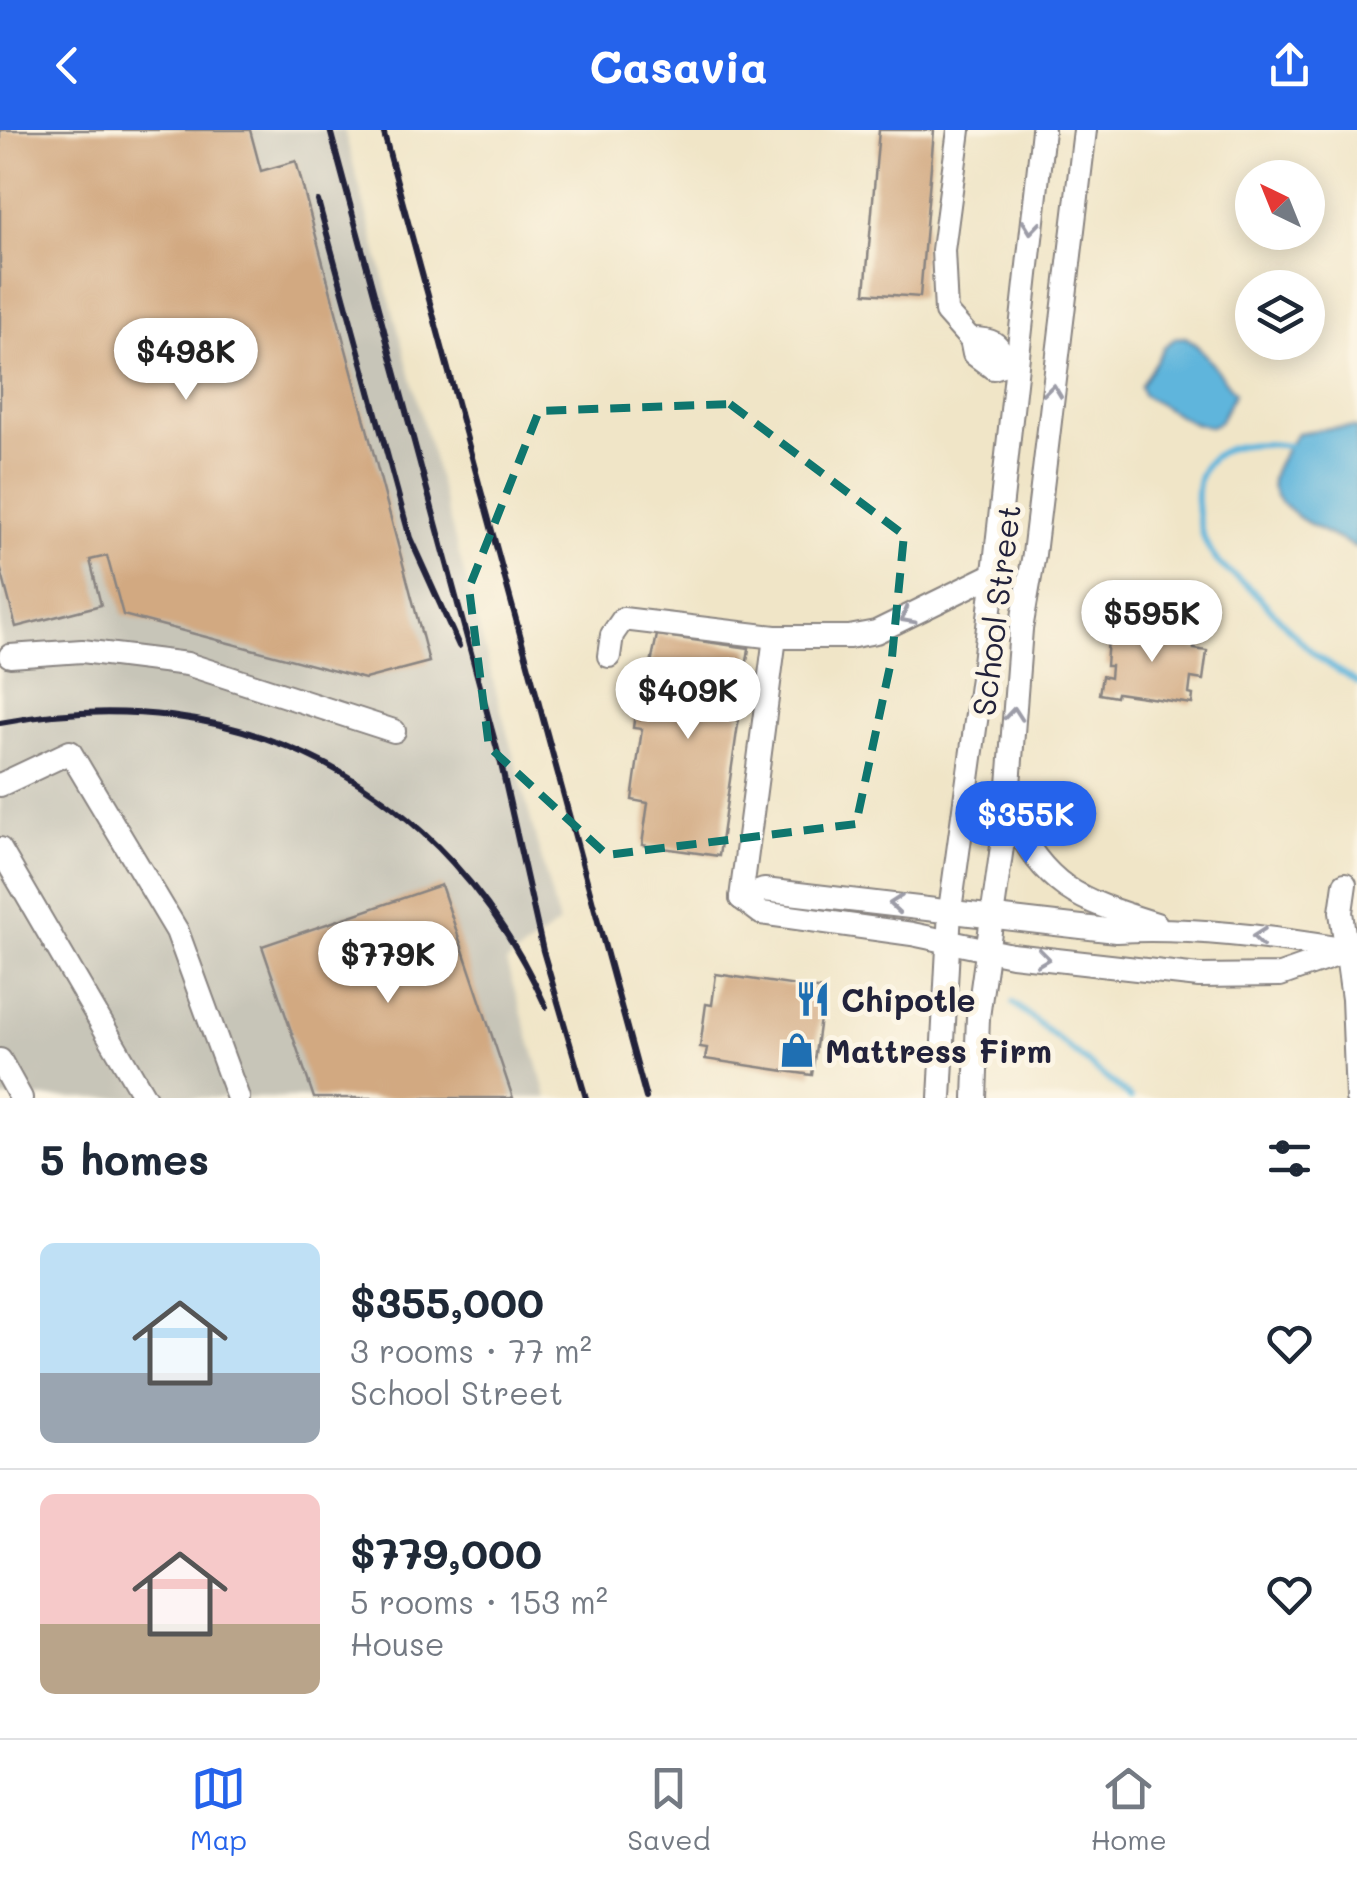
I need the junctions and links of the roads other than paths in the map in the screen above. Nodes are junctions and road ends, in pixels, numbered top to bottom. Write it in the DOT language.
graph roads {
  1 [pos="958,130"];
  2 [pos="1042,130"];
  3 [pos="1084,130"];
  4 [pos="1012,365"];
  5 [pos="994,574"];
  6 [pos="775,637"];
  7 [pos="3,651"];
  8 [pos="609,656"];
  9 [pos="394,731"];
  10 [pos="0,786"];
  11 [pos="1007,811"];
  12 [pos="0,849"];
  13 [pos="1345,884"];
  14 [pos="741,898"];
  15 [pos="950,910"];
  16 [pos="993,915"];
  17 [pos="1170,928"];
  18 [pos="947,941"];
  19 [pos="1352,949"];
  20 [pos="986,950"];
  21 [pos="0,1060"];
  22 [pos="21,1098"];
  23 [pos="146,1098"];
  24 [pos="238,1098"];
  25 [pos="940,1098"];
  26 [pos="975,1098"];
  27 [pos="1356,1098"];
  1 -- 4 [label="street"];
  2 -- 4 [label="street, School Street, one-way"];
  11 -- 3 [label="street, School Street, one-way"];
  4 -- 5 [label="street, School Street"];
  5 -- 6 [label="street, one-way"];
  5 -- 15 [label="street, School Street"];
  6 -- 8 [label="street"];
  6 -- 14 [label="street"];
  7 -- 9 [label="street"];
  10 -- 24 [label="street"];
  11 -- 16 [label="street, School Street"];
  11 -- 17 [label="street"];
  12 -- 23 [label="street"];
  13 -- 19 [label="street"];
  15 -- 14 [label="street, one-way"];
  14 -- 18 [label="street"];
  15 -- 16 [label="street"];
  15 -- 18 [label="street, School Street"];
  16 -- 17 [label="street"];
  16 -- 20 [label="street, School Street"];
  19 -- 17 [label="street, one-way"];
  18 -- 20 [label="street"];
  18 -- 25 [label="street, School Street"];
  20 -- 19 [label="street, one-way"];
  19 -- 27 [label="street"];
  20 -- 26 [label="street, School Street"];
  21 -- 22 [label="street"];
}
